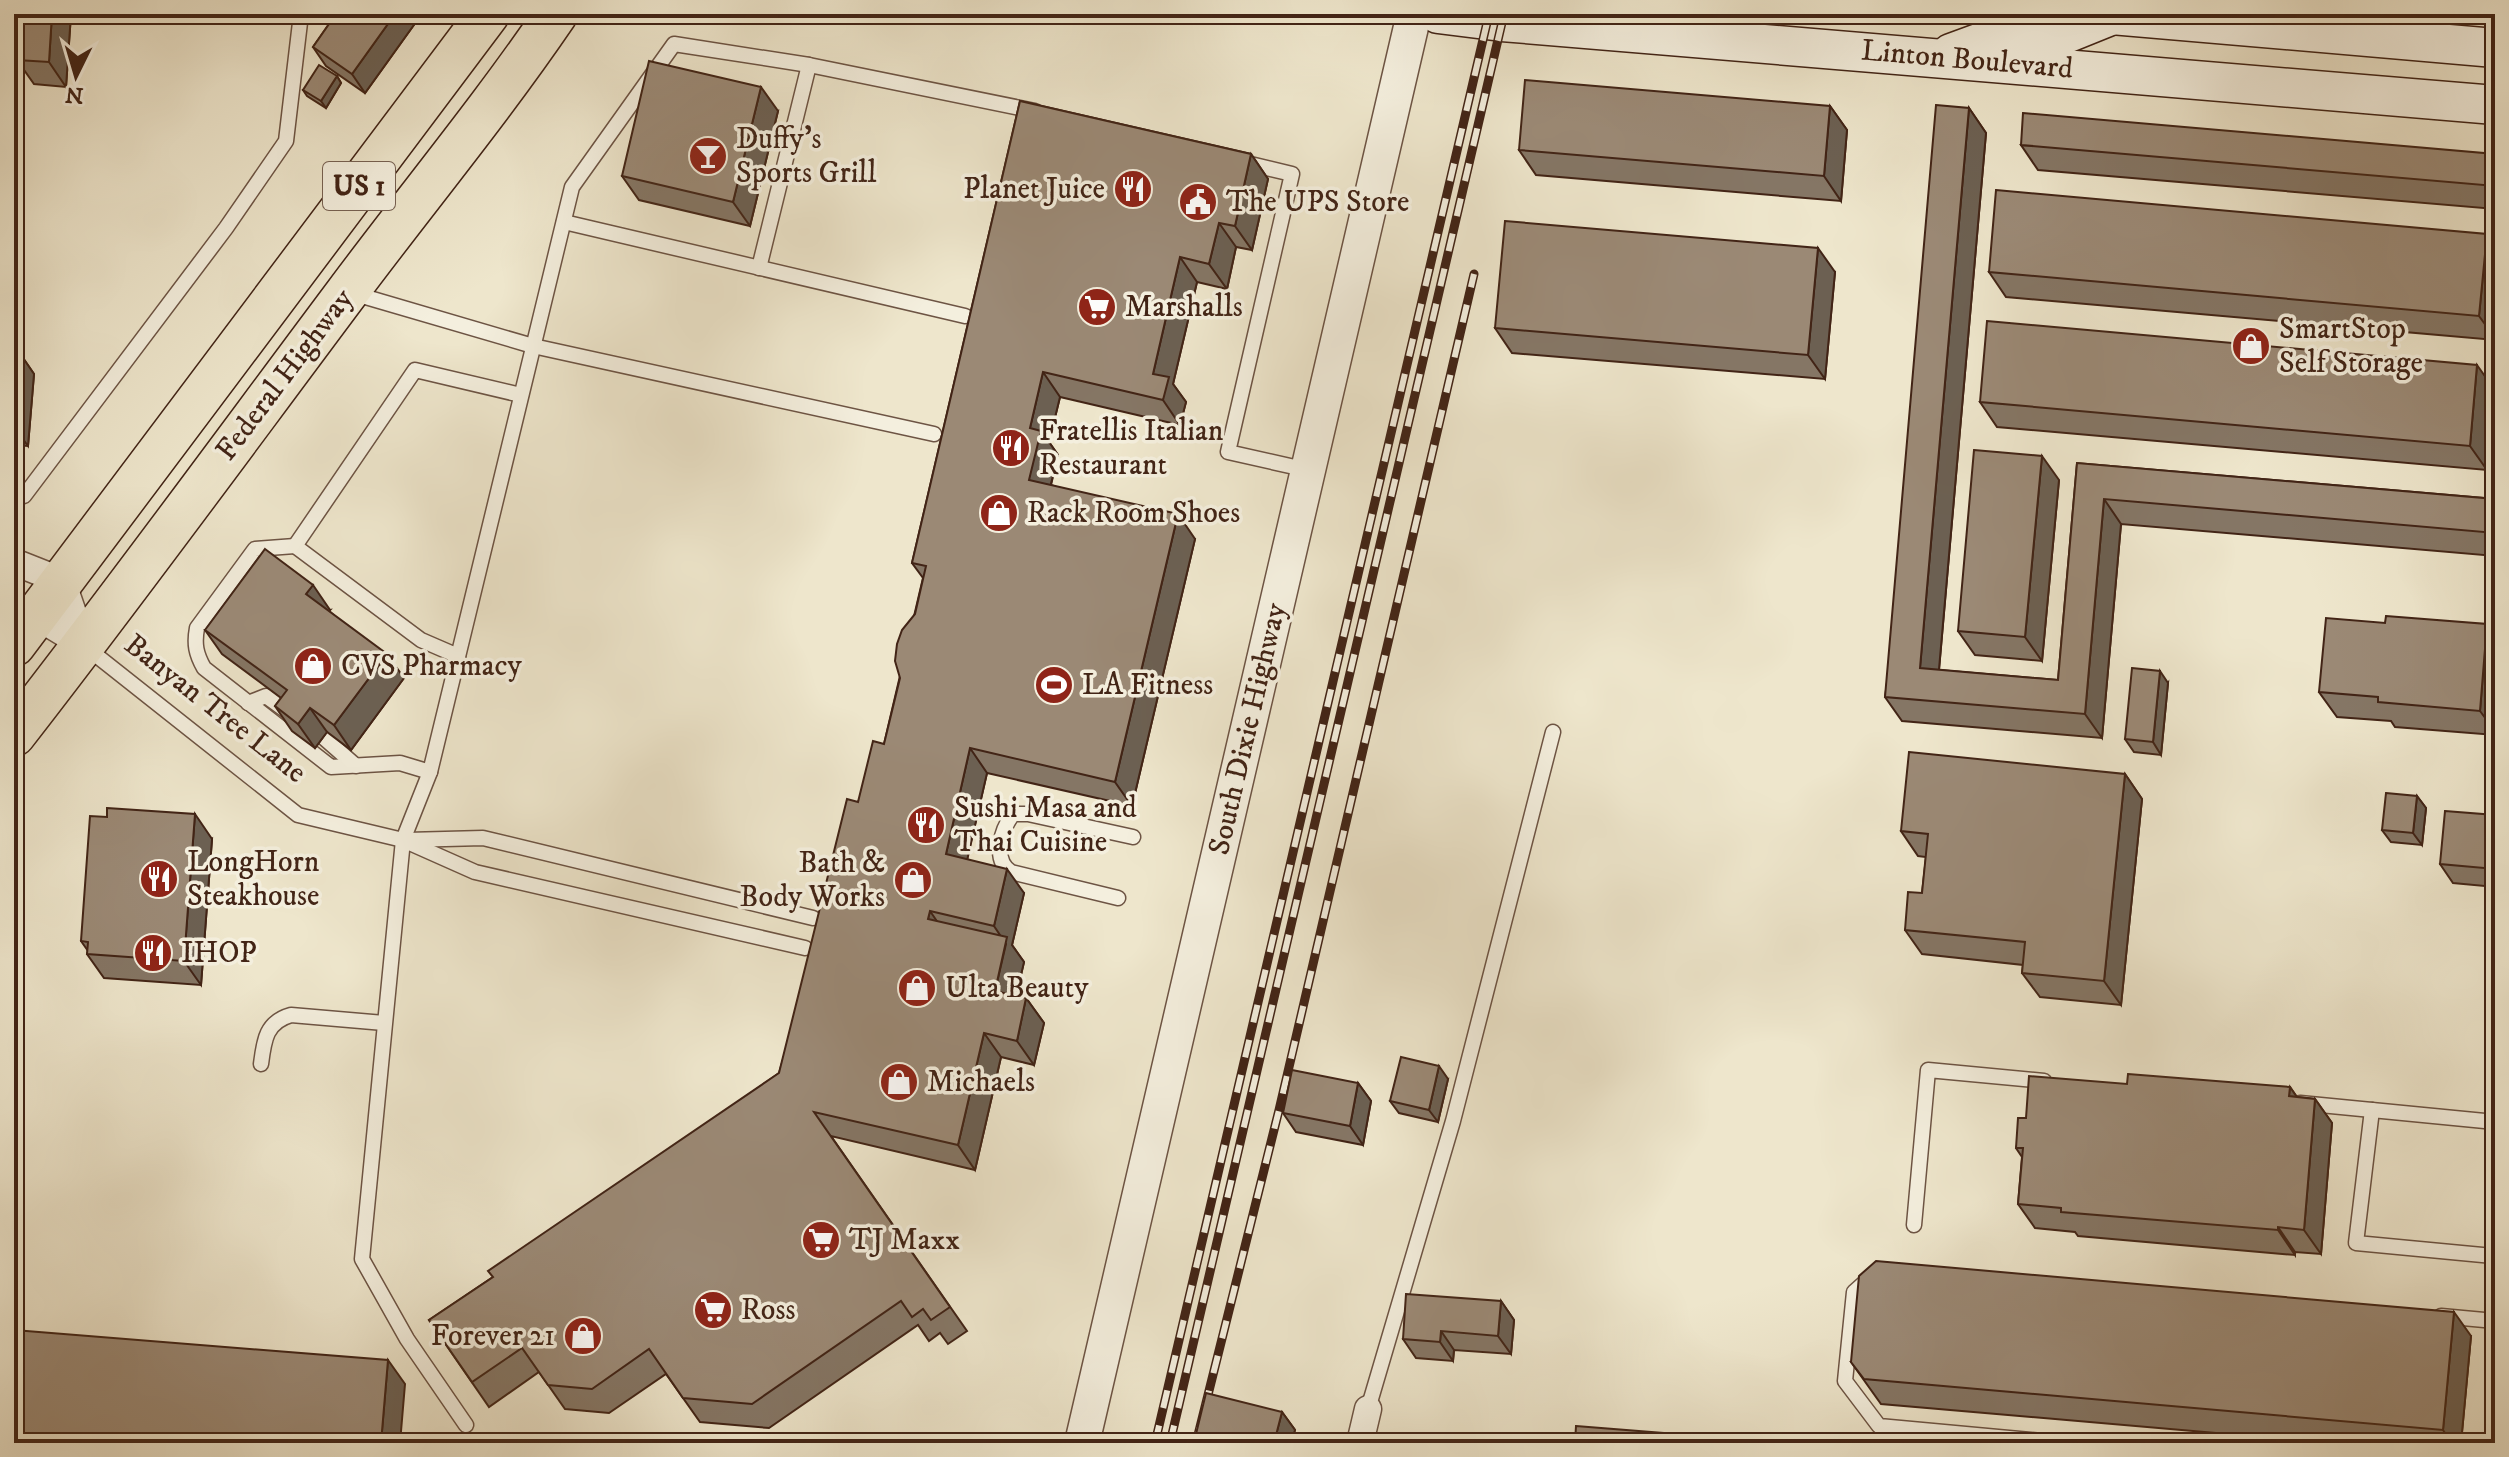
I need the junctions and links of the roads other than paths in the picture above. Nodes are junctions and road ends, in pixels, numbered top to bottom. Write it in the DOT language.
graph roads {
  1 [pos="301,14"];
  2 [pos="488,14"];
  3 [pos="556,14"];
  4 [pos="1414,14"];
  5 [pos="1438,14"];
  6 [pos="2032,14"];
  7 [pos="2100,14"];
  8 [pos="2113,15"];
  9 [pos="2495,48"];
  10 [pos="1936,57"];
  11 [pos="2012,63"];
  12 [pos="809,65"];
  13 [pos="2495,105"];
  14 [pos="1045,114"];
  15 [pos="1232,159"];
  16 [pos="564,222"];
  17 [pos="759,268"];
  18 [pos="347,292"];
  19 [pos="965,316"];
  20 [pos="533,346"];
  21 [pos="521,395"];
  22 [pos="934,434"];
  23 [pos="1308,470"];
  24 [pos="14,498"];
  25 [pos="295,546"];
  26 [pos="14,562"];
  27 [pos="62,581"];
  28 [pos="21,624"];
  29 [pos="84,645"];
  30 [pos="458,656"];
  31 [pos="248,703"];
  32 [pos="299,721"];
  33 [pos="1553,732"];
  34 [pos="14,735"];
  35 [pos="323,737"];
  36 [pos="356,766"];
  37 [pos="430,772"];
  38 [pos="1133,837"];
  39 [pos="403,840"];
  40 [pos="1118,898"];
  41 [pos="813,918"];
  42 [pos="805,948"];
  43 [pos="384,1023"];
  44 [pos="261,1064"];
  45 [pos="2054,1081"];
  46 [pos="2290,1102"];
  47 [pos="2372,1110"];
  48 [pos="2495,1122"];
  49 [pos="1914,1225"];
  50 [pos="2495,1236"];
  51 [pos="1886,1263"];
  52 [pos="2433,1315"];
  53 [pos="2495,1321"];
  54 [pos="1368,1409"];
  55 [pos="466,1425"];
  56 [pos="1082,1443"];
  57 [pos="1360,1443"];
  58 [pos="2064,1443"];
  1 -- 24 [label="lane"];
  2 -- 27 [label="main road, Federal Highway / US 1"];
  3 -- 18 [label="main road, Federal Highway / US 1"];
  4 -- 23 [label="street, South Dixie Highway"];
  5 -- 10 [label="main road, Linton Boulevard"];
  6 -- 10 [label="main road"];
  7 -- 8 [label="main road"];
  8 -- 9 [label="main road"];
  8 -- 11 [label="main road"];
  10 -- 11 [label="main road, Linton Boulevard"];
  11 -- 13 [label="main road, Linton Boulevard"];
  12 -- 14 [label="lane"];
  12 -- 16 [label="lane"];
  12 -- 17 [label="lane"];
  15 -- 23 [label="lane"];
  16 -- 17 [label="lane"];
  16 -- 20 [label="lane"];
  17 -- 19 [label="lane"];
  18 -- 20 [label="lane"];
  18 -- 29 [label="main road, Federal Highway / US 1"];
  20 -- 21 [label="lane"];
  20 -- 22 [label="lane"];
  21 -- 25 [label="lane"];
  21 -- 30 [label="lane"];
  23 -- 56 [label="street, South Dixie Highway"];
  25 -- 30 [label="lane"];
  25 -- 31 [label="lane"];
  26 -- 27 [label="street"];
  27 -- 28 [label="main road, Federal Highway / US 1"];
  27 -- 29 [label="street, Banyan Tree Lane"];
  28 -- 29 [label="street, Banyan Tree Lane"];
  29 -- 34 [label="main road, Federal Highway / US 1"];
  29 -- 39 [label="lane, Banyan Tree Lane"];
  30 -- 37 [label="lane"];
  31 -- 32 [label="lane"];
  31 -- 36 [label="lane"];
  33 -- 54 [label="lane"];
  35 -- 36 [label="lane"];
  36 -- 37 [label="lane"];
  37 -- 39 [label="lane"];
  38 -- 40 [label="lane"];
  39 -- 41 [label="lane"];
  39 -- 42 [label="lane"];
  39 -- 43 [label="lane"];
  43 -- 44 [label="lane"];
  43 -- 55 [label="lane"];
  45 -- 49 [label="lane"];
  46 -- 47 [label="lane"];
  47 -- 48 [label="lane"];
  47 -- 50 [label="lane"];
  51 -- 58 [label="lane"];
  52 -- 53 [label="lane"];
  54 -- 57 [label="street"];
}
